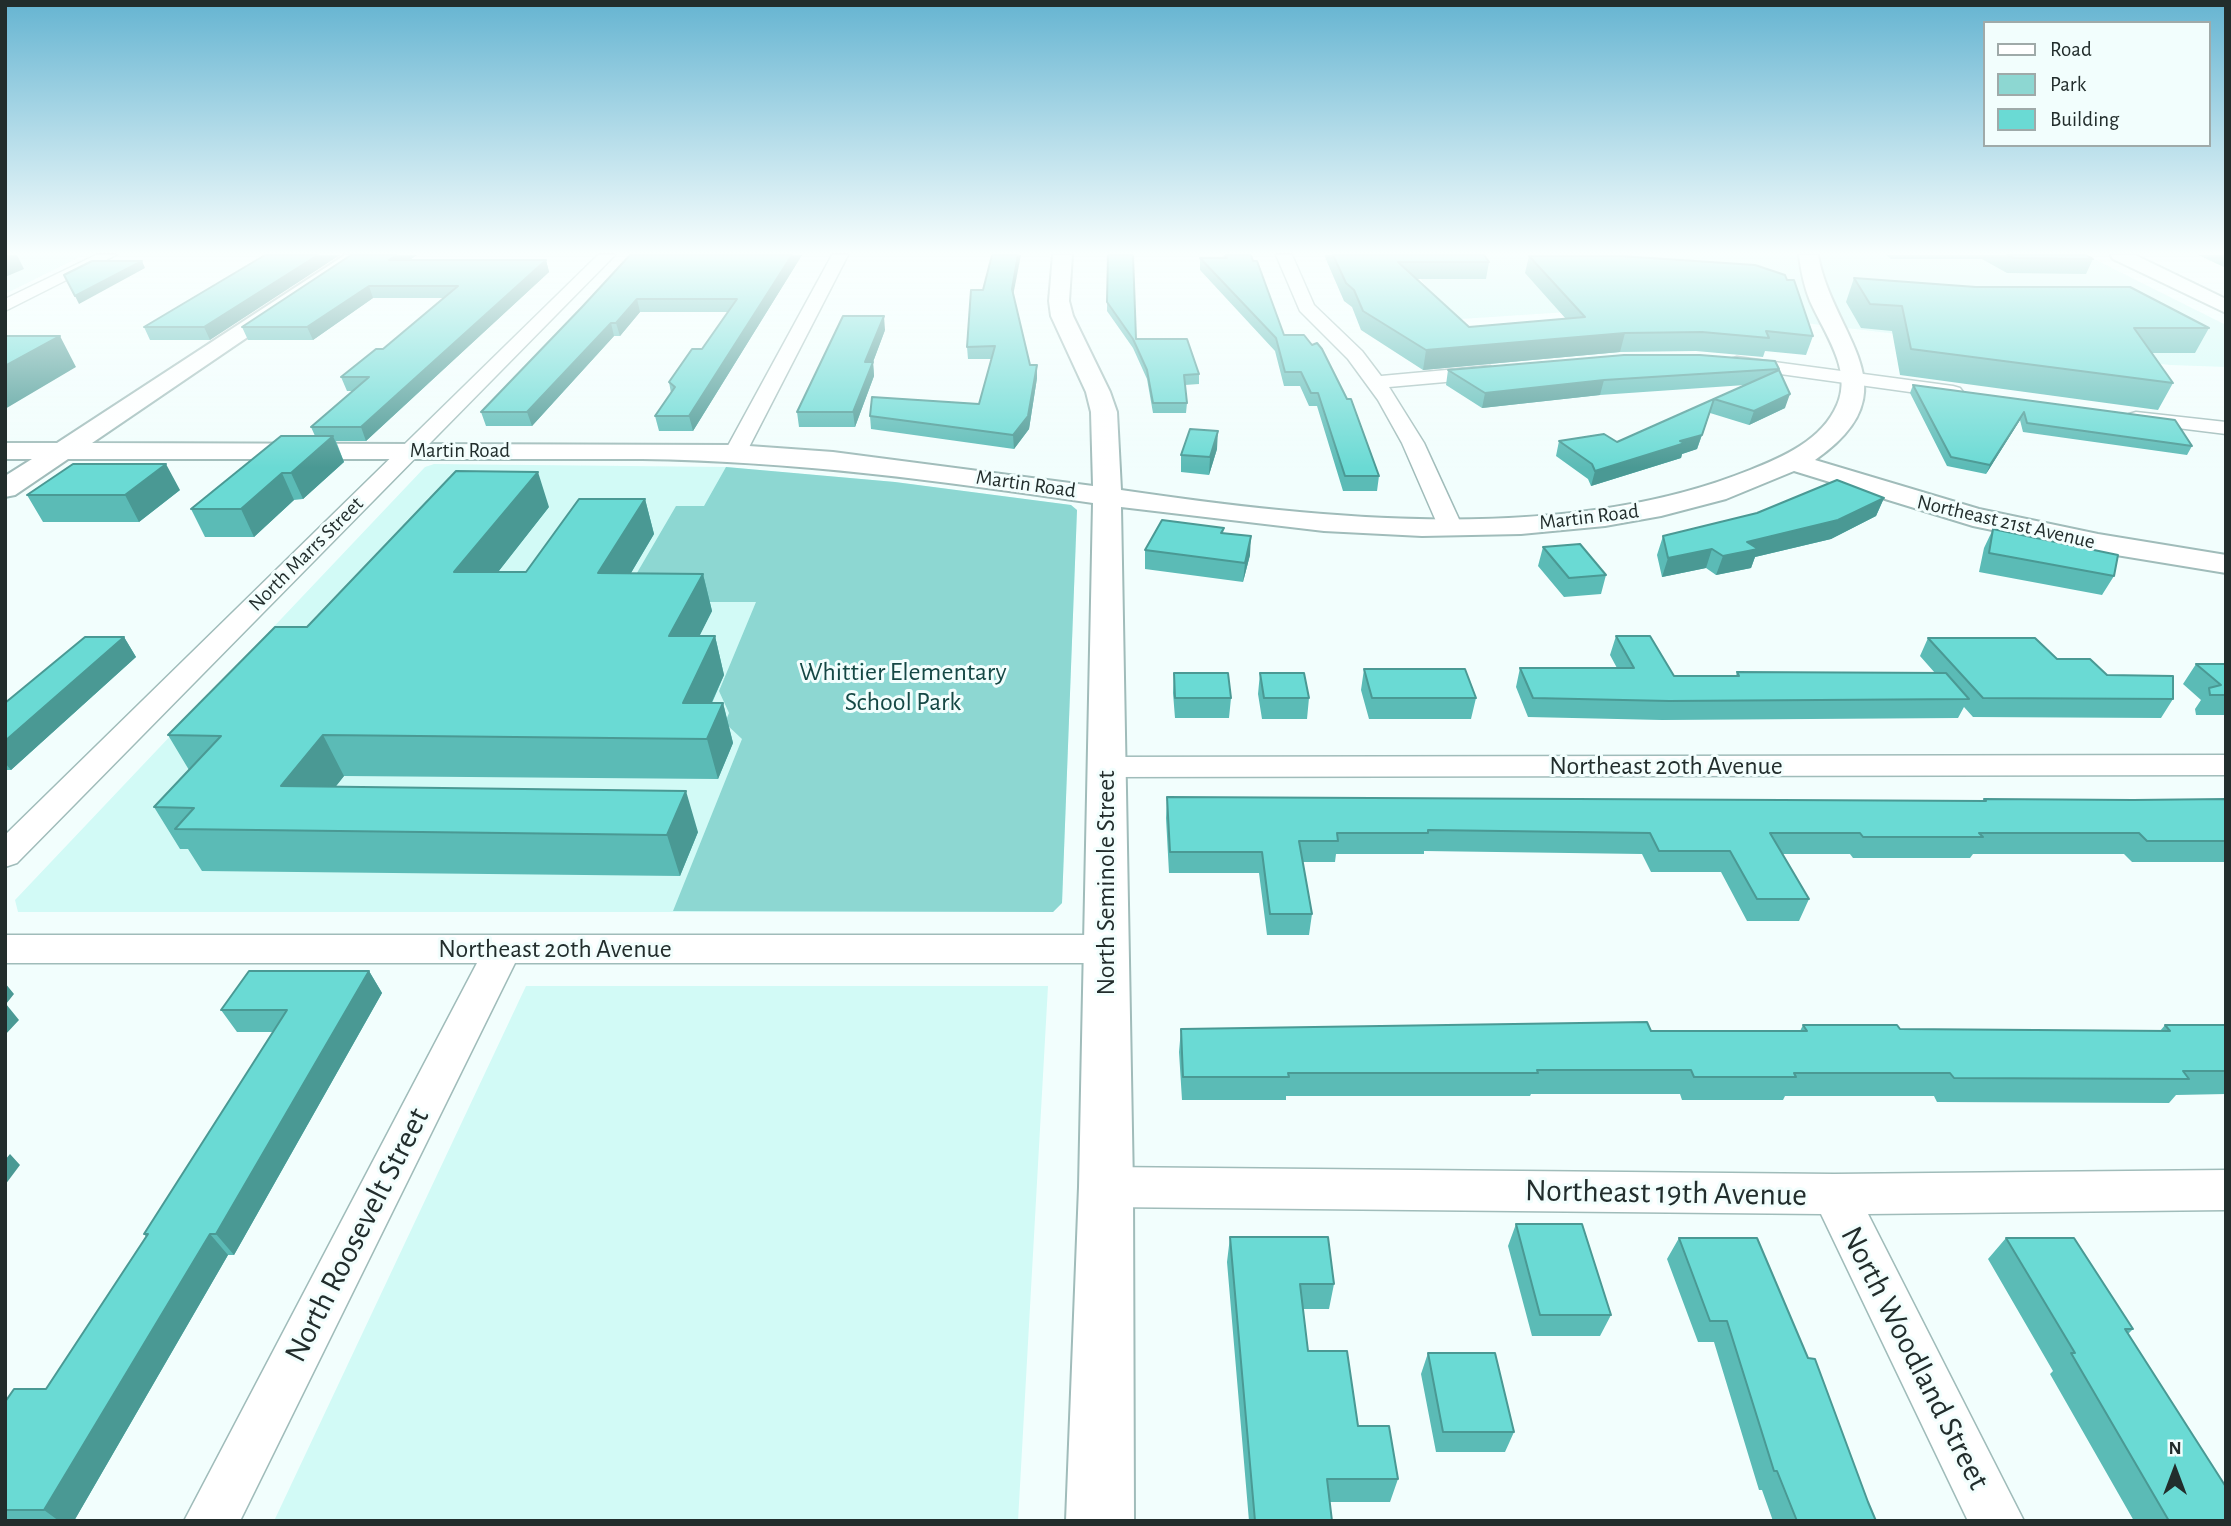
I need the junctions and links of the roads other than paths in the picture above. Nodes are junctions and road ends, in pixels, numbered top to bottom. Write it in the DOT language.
graph roads {
  1 [pos="251,326"];
  2 [pos="535,326"];
  3 [pos="802,326"];
  4 [pos="1067,326"];
  5 [pos="1326,326"];
  6 [pos="1833,326"];
  7 [pos="1720,362"];
  8 [pos="1504,371"];
  9 [pos="1854,377"];
  10 [pos="1377,382"];
  11 [pos="1971,394"];
  12 [pos="2113,415"];
  13 [pos="2226,428"];
  14 [pos="410,450"];
  15 [pos="64,451"];
  16 [pos="5,452"];
  17 [pos="735,453"];
  18 [pos="1791,461"];
  19 [pos="5,489"];
  20 [pos="1106,495"];
  21 [pos="1451,528"];
  22 [pos="2226,564"];
  23 [pos="2226,765"];
  24 [pos="1105,767"];
  25 [pos="5,855"];
  26 [pos="5,949"];
  27 [pos="503,949"];
  28 [pos="1106,949"];
  29 [pos="1106,1186"];
  30 [pos="2226,1190"];
  31 [pos="1834,1194"];
  32 [pos="211,1521"];
  33 [pos="1100,1521"];
  34 [pos="1997,1521"];
  1 -- 15 [label="street"];
  2 -- 14 [label="street, North Marrs Street"];
  3 -- 17 [label="street"];
  4 -- 20 [label="street, North Seminole Street"];
  5 -- 10 [label="street"];
  6 -- 9 [label="street"];
  7 -- 9 [label="street"];
  8 -- 10 [label="street"];
  9 -- 11 [label="street"];
  9 -- 18 [label="street, Martin Road"];
  10 -- 21 [label="street"];
  12 -- 13 [label="street"];
  14 -- 15 [label="street, Martin Road"];
  14 -- 17 [label="street, Martin Road"];
  14 -- 25 [label="street, North Marrs Street"];
  15 -- 16 [label="street, Martin Road"];
  15 -- 19 [label="street"];
  17 -- 20 [label="street, Martin Road"];
  18 -- 21 [label="street, Martin Road"];
  18 -- 22 [label="street, Northeast 21st Avenue"];
  20 -- 21 [label="street, Martin Road"];
  20 -- 24 [label="street, North Seminole Street"];
  23 -- 24 [label="street, Northeast 20th Avenue"];
  24 -- 28 [label="street, North Seminole Street"];
  26 -- 27 [label="street, Northeast 20th Avenue"];
  27 -- 28 [label="street, Northeast 20th Avenue"];
  27 -- 32 [label="street, North Roosevelt Street"];
  28 -- 29 [label="street, North Seminole Street"];
  29 -- 31 [label="street, Northeast 19th Avenue"];
  29 -- 33 [label="street, North Seminole Street"];
  30 -- 31 [label="street, Northeast 19th Avenue"];
  31 -- 34 [label="street, North Woodland Street"];
}
